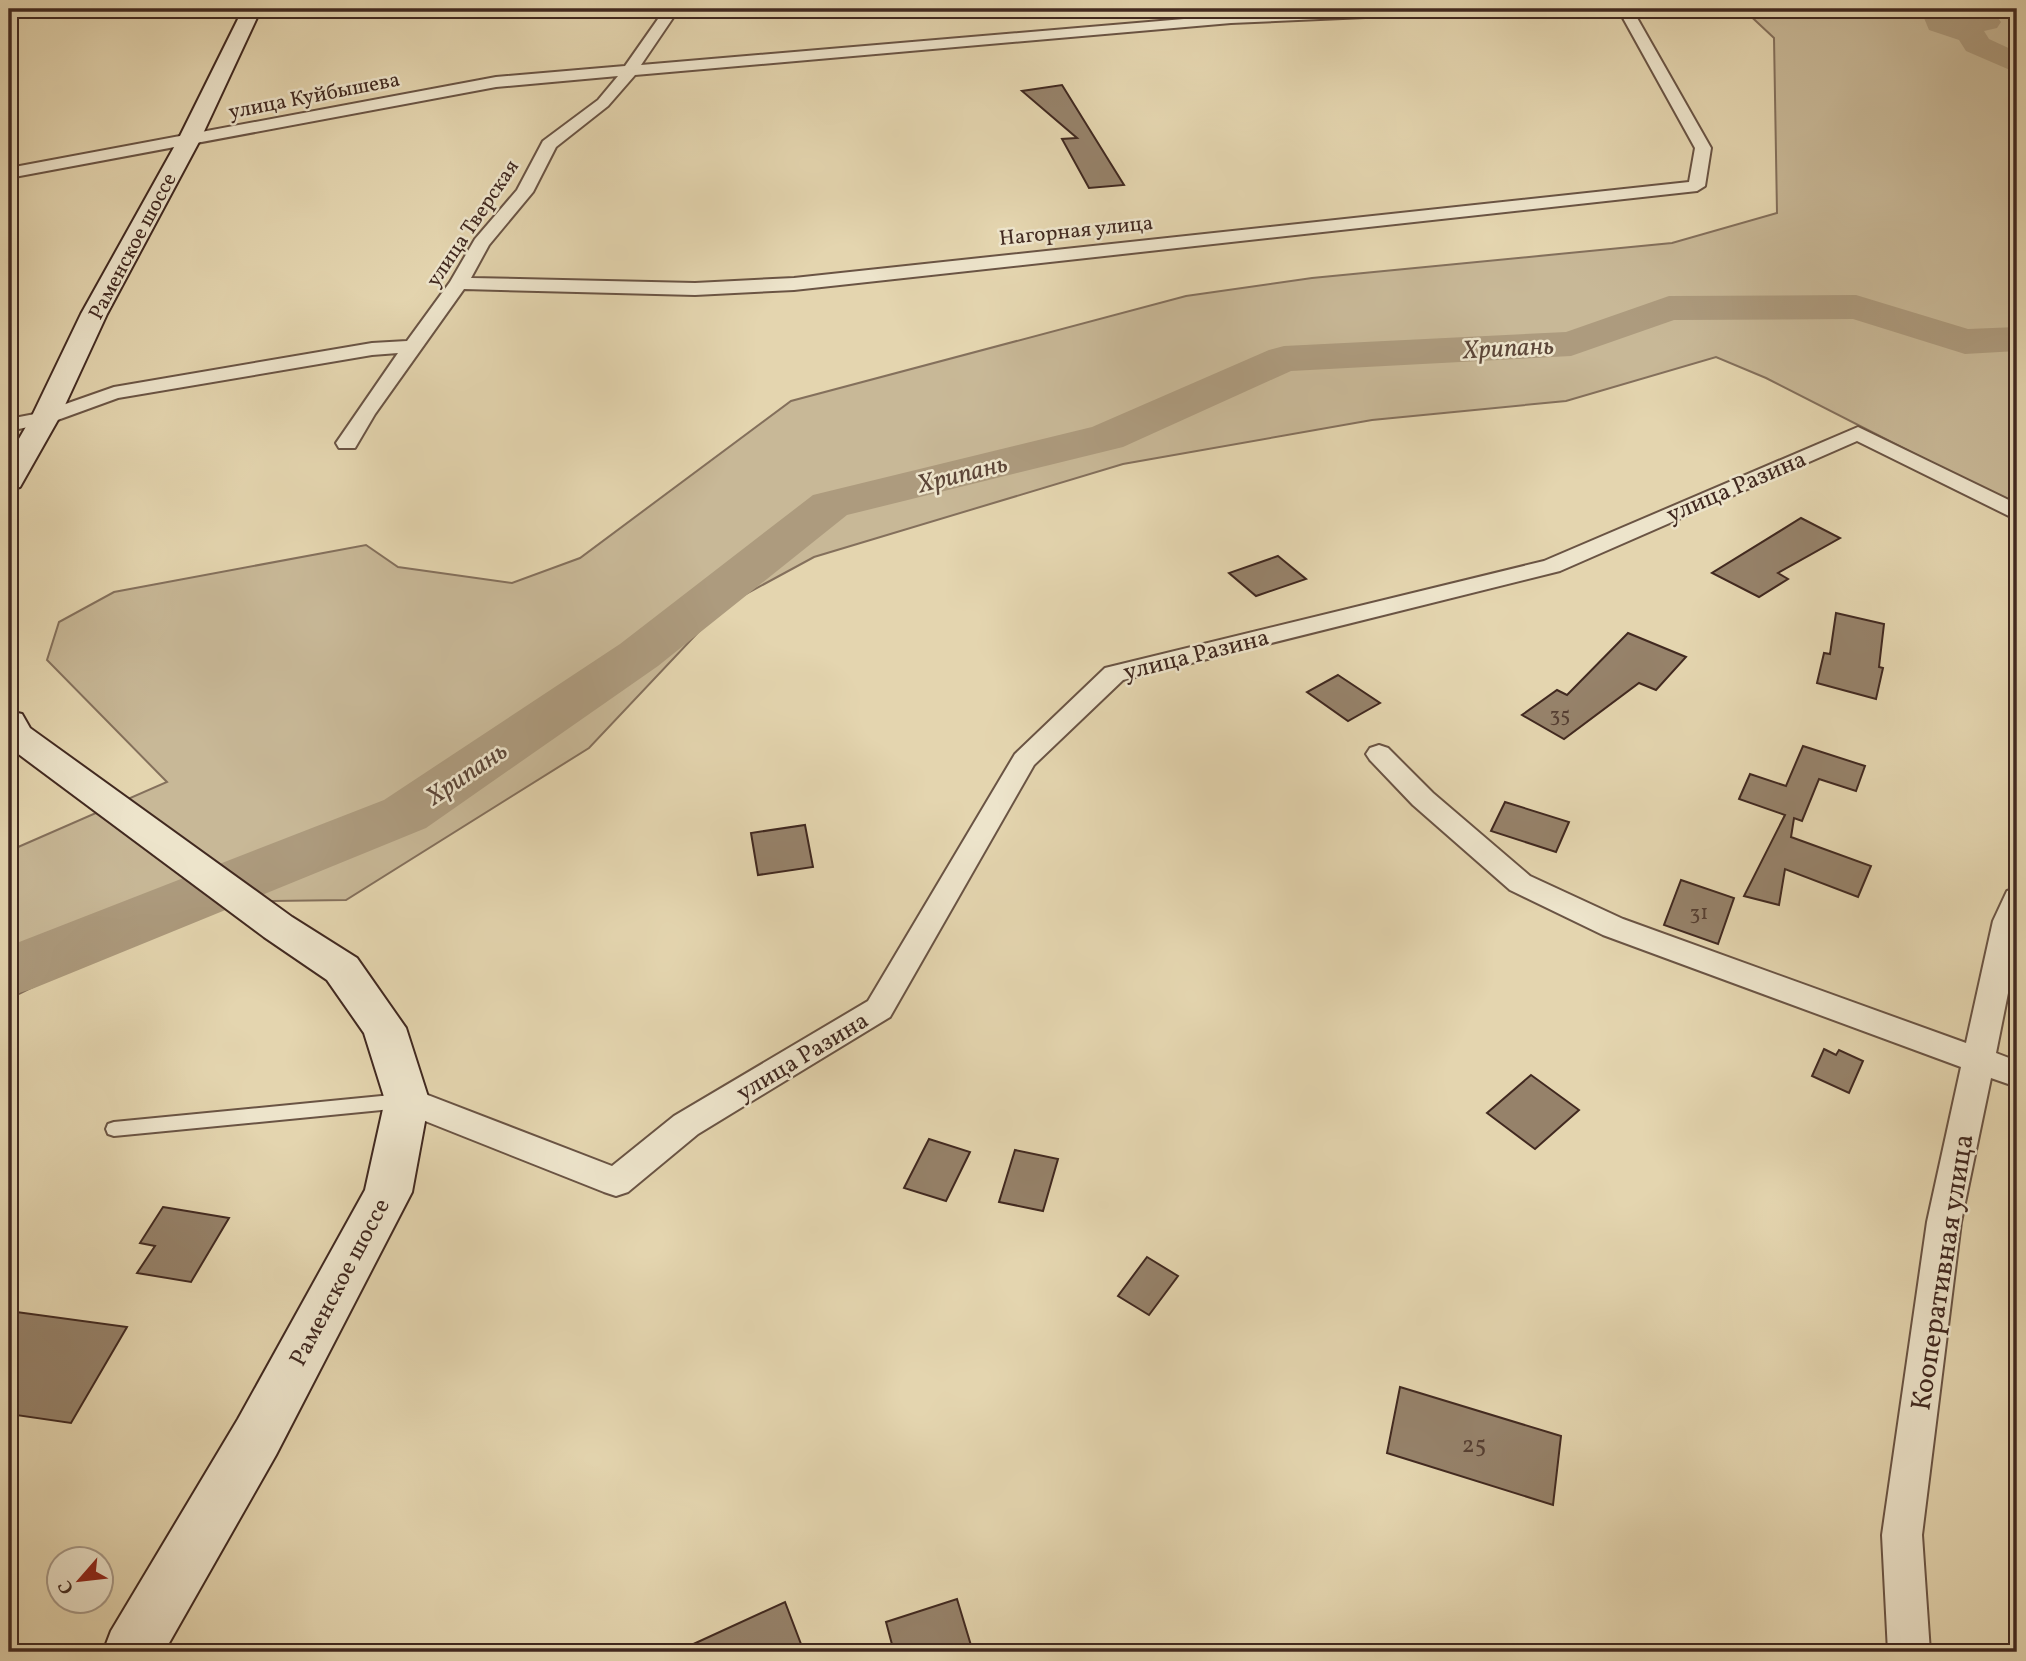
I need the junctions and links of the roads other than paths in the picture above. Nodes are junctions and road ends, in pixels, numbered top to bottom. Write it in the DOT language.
graph roads {
  1 [pos="252,9"];
  2 [pos="672,9"];
  3 [pos="1455,9"];
  4 [pos="1625,9"];
  5 [pos="1231,14"];
  6 [pos="629,72"];
  7 [pos="189,140"];
  8 [pos="9,173"];
  9 [pos="459,283"];
  10 [pos="413,346"];
  11 [pos="45,418"];
  12 [pos="9,425"];
  13 [pos="347,443"];
  14 [pos="9,481"];
  15 [pos="2013,511"];
  16 [pos="9,722"];
  17 [pos="1379,754"];
  18 [pos="2017,898"];
  19 [pos="1979,1060"];
  20 [pos="2017,1074"];
  21 [pos="407,1100"];
  22 [pos="114,1129"];
  23 [pos="132,1652"];
  24 [pos="1909,1652"];
  1 -- 7 [label="main road, Раменское шоссе"];
  2 -- 6 [label="street, улица Тверская"];
  3 -- 5 [label="street, улица Куйбышева"];
  4 -- 9 [label="street, Нагорная улица"];
  5 -- 6 [label="street, улица Куйбышева"];
  6 -- 7 [label="street, улица Куйбышева"];
  6 -- 9 [label="street, улица Тверская"];
  7 -- 8 [label="street, улица Куйбышева"];
  7 -- 11 [label="main road, Раменское шоссе"];
  9 -- 10 [label="street, улица Тверская"];
  10 -- 11 [label="street"];
  10 -- 13 [label="street, улица Тверская"];
  11 -- 12 [label="street"];
  11 -- 14 [label="main road, Раменское шоссе"];
  15 -- 21 [label="street, улица Разина"];
  16 -- 21 [label="main road, Раменское шоссе"];
  17 -- 19 [label="street"];
  18 -- 19 [label="street, Кооперативная улица"];
  19 -- 20 [label="street"];
  19 -- 24 [label="street, Кооперативная улица"];
  21 -- 22 [label="lane"];
  21 -- 23 [label="main road, Раменское шоссе"];
}
